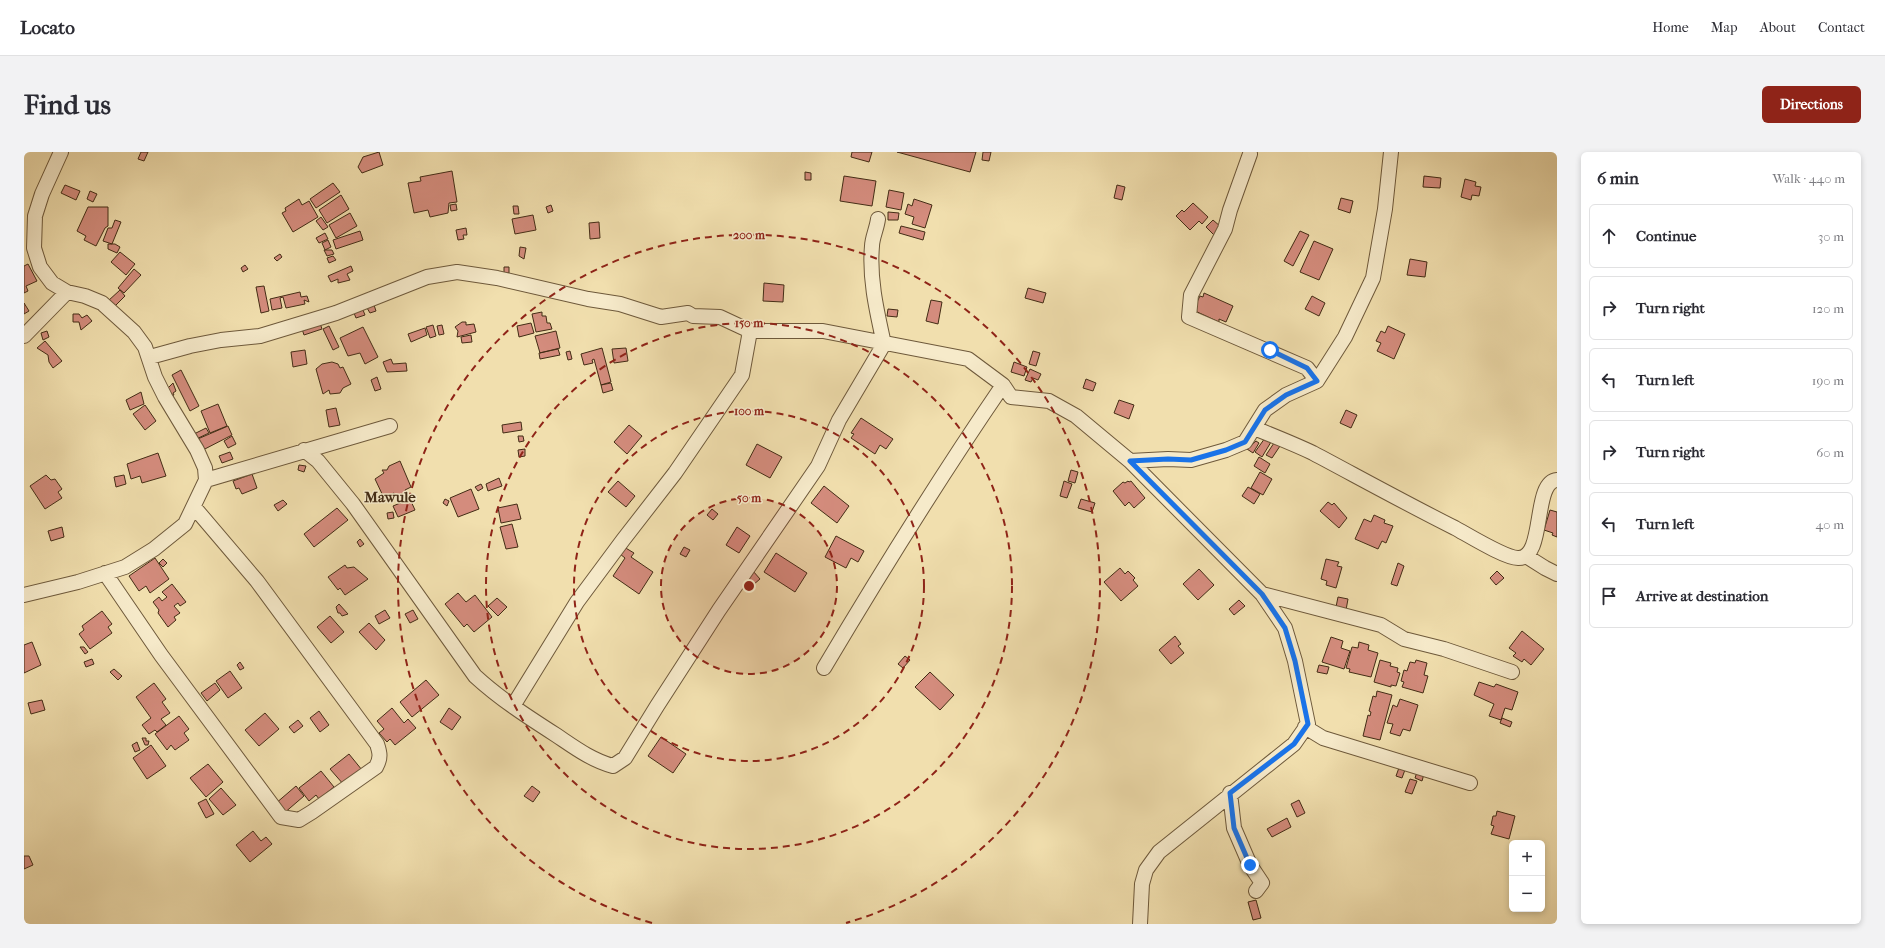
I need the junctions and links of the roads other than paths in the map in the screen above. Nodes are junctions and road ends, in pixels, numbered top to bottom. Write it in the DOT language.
graph roads {
  1 [pos="61,152"];
  2 [pos="1391,152"];
  3 [pos="1250,154"];
  4 [pos="30,214"];
  5 [pos="878,219"];
  6 [pos="67,292"];
  7 [pos="750,331"];
  8 [pos="24,336"];
  9 [pos="884,344"];
  10 [pos="150,357"];
  11 [pos="1317,381"];
  12 [pos="1003,385"];
  13 [pos="390,426"];
  14 [pos="1254,428"];
  15 [pos="304,450"];
  16 [pos="1130,461"];
  17 [pos="206,480"];
  18 [pos="1557,480"];
  19 [pos="194,507"];
  20 [pos="1526,556"];
  21 [pos="106,573"];
  22 [pos="1557,574"];
  23 [pos="1262,594"];
  24 [pos="24,595"];
  25 [pos="824,668"];
  26 [pos="1512,672"];
  27 [pos="513,706"];
  28 [pos="1305,727"];
  29 [pos="1470,783"];
  30 [pos="1230,793"];
  31 [pos="1256,891"];
  32 [pos="1140,924"];
  1 -- 4 [label="street"];
  2 -- 11 [label="street"];
  3 -- 11 [label="street"];
  4 -- 6 [label="street"];
  5 -- 9 [label="street"];
  6 -- 8 [label="street"];
  6 -- 10 [label="street"];
  7 -- 9 [label="street"];
  7 -- 10 [label="street"];
  7 -- 27 [label="street"];
  9 -- 12 [label="street"];
  9 -- 27 [label="street"];
  10 -- 17 [label="street"];
  11 -- 14 [label="street"];
  12 -- 16 [label="street"];
  12 -- 25 [label="street"];
  13 -- 15 [label="street"];
  14 -- 16 [label="street"];
  14 -- 20 [label="street"];
  15 -- 17 [label="street"];
  15 -- 27 [label="street"];
  16 -- 23 [label="street"];
  17 -- 19 [label="street"];
  18 -- 20 [label="street"];
  19 -- 21 [label="street"];
  19 -- 21 [label="street"];
  20 -- 22 [label="street"];
  21 -- 24 [label="street"];
  23 -- 26 [label="street"];
  23 -- 28 [label="street"];
  28 -- 29 [label="street"];
  28 -- 30 [label="street"];
  30 -- 31 [label="street"];
  30 -- 32 [label="street"];
}
